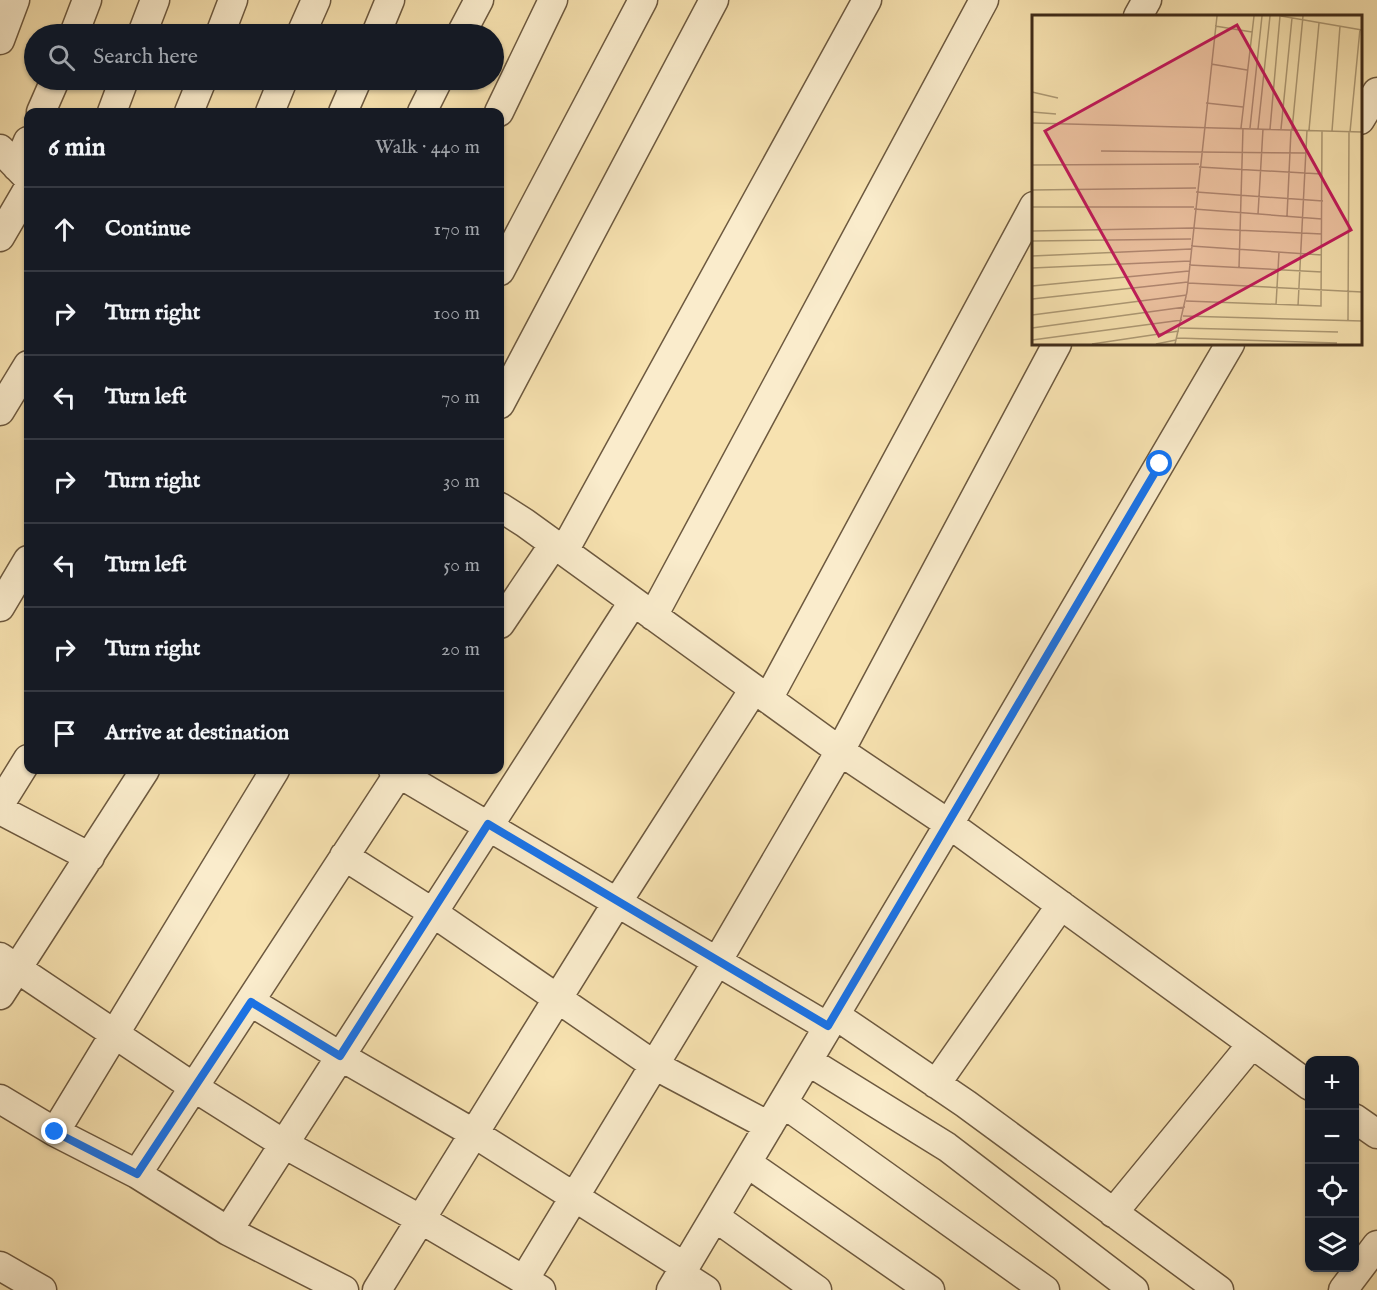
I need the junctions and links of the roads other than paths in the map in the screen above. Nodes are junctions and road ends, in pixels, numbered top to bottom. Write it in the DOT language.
graph roads {
  1 [pos="15,0"];
  2 [pos="87,0"];
  3 [pos="155,0"];
  4 [pos="234,0"];
  5 [pos="316,0"];
  6 [pos="390,0"];
  7 [pos="479,0"];
  8 [pos="553,0"];
  9 [pos="643,0"];
  10 [pos="714,0"];
  11 [pos="867,0"];
  12 [pos="984,0"];
  13 [pos="1147,0"];
  14 [pos="1139,15"];
  15 [pos="78,24"];
  16 [pos="146,24"];
  17 [pos="224,24"];
  18 [pos="306,24"];
  19 [pos="380,24"];
  20 [pos="466,24"];
  21 [pos="0,40"];
  22 [pos="51,90"];
  23 [pos="120,90"];
  24 [pos="198,90"];
  25 [pos="279,90"];
  26 [pos="353,90"];
  27 [pos="433,90"];
  28 [pos="1377,92"];
  29 [pos="43,108"];
  30 [pos="114,108"];
  31 [pos="191,108"];
  32 [pos="272,108"];
  33 [pos="345,108"];
  34 [pos="424,108"];
  35 [pos="501,108"];
  36 [pos="1362,117"];
  37 [pos="24,154"];
  38 [pos="19,171"];
  39 [pos="1032,210"];
  40 [pos="0,237"];
  41 [pos="504,263"];
  42 [pos="1056,345"];
  43 [pos="1229,345"];
  44 [pos="24,371"];
  45 [pos="504,397"];
  46 [pos="0,411"];
  47 [pos="504,510"];
  48 [pos="559,548"];
  49 [pos="24,567"];
  50 [pos="0,607"];
  51 [pos="643,609"];
  52 [pos="504,619"];
  53 [pos="761,694"];
  54 [pos="840,751"];
  55 [pos="24,765"];
  56 [pos="142,774"];
  57 [pos="273,774"];
  58 [pos="395,774"];
  59 [pos="405,774"];
  60 [pos="0,804"];
  61 [pos="0,810"];
  62 [pos="488,824"];
  63 [pos="949,824"];
  64 [pos="344,856"];
  65 [pos="90,857"];
  66 [pos="618,901"];
  67 [pos="1061,905"];
  68 [pos="432,912"];
  69 [pos="718,960"];
  70 [pos="9,963"];
  71 [pos="0,995"];
  72 [pos="558,997"];
  73 [pos="251,1002"];
  74 [pos="832,1021"];
  75 [pos="115,1035"];
  76 [pos="1252,1044"];
  77 [pos="340,1056"];
  78 [pos="808,1061"];
  79 [pos="654,1065"];
  80 [pos="1305,1082"];
  81 [pos="936,1084"];
  82 [pos="195,1088"];
  83 [pos="0,1100"];
  84 [pos="783,1102"];
  85 [pos="1359,1121"];
  86 [pos="769,1126"];
  87 [pos="55,1132"];
  88 [pos="475,1134"];
  89 [pos="1377,1134"];
  90 [pos="284,1144"];
  91 [pos="747,1163"];
  92 [pos="137,1174"];
  93 [pos="574,1198"];
  94 [pos="1113,1213"];
  95 [pos="715,1216"];
  96 [pos="420,1218"];
  97 [pos="228,1231"];
  98 [pos="1377,1245"];
  99 [pos="0,1266"];
  100 [pos="679,1277"];
  101 [pos="533,1285"];
  102 [pos="42,1290"];
  103 [pos="344,1290"];
  104 [pos="377,1290"];
  105 [pos="706,1290"];
  106 [pos="817,1290"];
  107 [pos="930,1290"];
  108 [pos="1045,1290"];
  109 [pos="1134,1290"];
  110 [pos="1219,1290"];
  111 [pos="1343,1290"];
  1 -- 21 [label="street"];
  2 -- 15 [label="street"];
  3 -- 16 [label="street"];
  4 -- 17 [label="street"];
  5 -- 18 [label="street"];
  6 -- 19 [label="street"];
  7 -- 20 [label="street"];
  8 -- 35 [label="street"];
  9 -- 41 [label="street"];
  10 -- 45 [label="street"];
  11 -- 48 [label="street"];
  12 -- 51 [label="street"];
  13 -- 14 [label="street"];
  22 -- 29 [label="street"];
  23 -- 30 [label="street"];
  24 -- 31 [label="street"];
  25 -- 32 [label="street"];
  26 -- 33 [label="street"];
  27 -- 34 [label="street"];
  28 -- 36 [label="street"];
  37 -- 38 [label="street"];
  38 -- 40 [label="street"];
  39 -- 53 [label="street"];
  42 -- 54 [label="street"];
  43 -- 63 [label="street"];
  44 -- 46 [label="street"];
  47 -- 48 [label="street"];
  48 -- 51 [label="street"];
  48 -- 52 [label="street"];
  49 -- 50 [label="street"];
  51 -- 53 [label="street"];
  51 -- 62 [label="street"];
  53 -- 54 [label="street"];
  53 -- 66 [label="street"];
  54 -- 63 [label="street"];
  54 -- 69 [label="street"];
  55 -- 60 [label="street"];
  56 -- 65 [label="street"];
  57 -- 75 [label="street"];
  58 -- 64 [label="street"];
  59 -- 62 [label="street"];
  61 -- 65 [label="street"];
  62 -- 66 [label="street"];
  62 -- 68 [label="street"];
  63 -- 67 [label="street"];
  63 -- 74 [label="street"];
  64 -- 68 [label="street"];
  64 -- 73 [label="street"];
  65 -- 70 [label="street"];
  66 -- 69 [label="street"];
  66 -- 72 [label="street"];
  67 -- 76 [label="street"];
  67 -- 81 [label="street"];
  68 -- 72 [label="street"];
  68 -- 77 [label="street"];
  69 -- 74 [label="street"];
  69 -- 79 [label="street"];
  70 -- 71 [label="street"];
  70 -- 75 [label="street"];
  72 -- 79 [label="street"];
  72 -- 88 [label="street"];
  73 -- 77 [label="street"];
  73 -- 82 [label="street"];
  74 -- 78 [label="street"];
  74 -- 81 [label="street"];
  75 -- 82 [label="street"];
  75 -- 87 [label="street"];
  76 -- 80 [label="street"];
  76 -- 94 [label="street"];
  77 -- 88 [label="street"];
  77 -- 90 [label="street"];
  78 -- 84 [label="street"];
  78 -- 109 [label="street"];
  79 -- 86 [label="street"];
  79 -- 93 [label="street"];
  81 -- 94 [label="street"];
  82 -- 90 [label="street"];
  82 -- 92 [label="street"];
  83 -- 87 [label="street"];
  84 -- 86 [label="street"];
  84 -- 108 [label="street"];
  85 -- 89 [label="street"];
  86 -- 91 [label="street"];
  87 -- 92 [label="street"];
  88 -- 93 [label="street"];
  88 -- 96 [label="street"];
  90 -- 96 [label="street"];
  90 -- 97 [label="street"];
  91 -- 95 [label="street"];
  91 -- 107 [label="street"];
  92 -- 97 [label="street"];
  93 -- 100 [label="street"];
  93 -- 101 [label="street"];
  94 -- 110 [label="street"];
  95 -- 100 [label="street"];
  95 -- 106 [label="street"];
  96 -- 101 [label="street"];
  96 -- 104 [label="street"];
  97 -- 103 [label="street"];
  98 -- 111 [label="street"];
  99 -- 102 [label="street"];
  100 -- 105 [label="street"];
}
